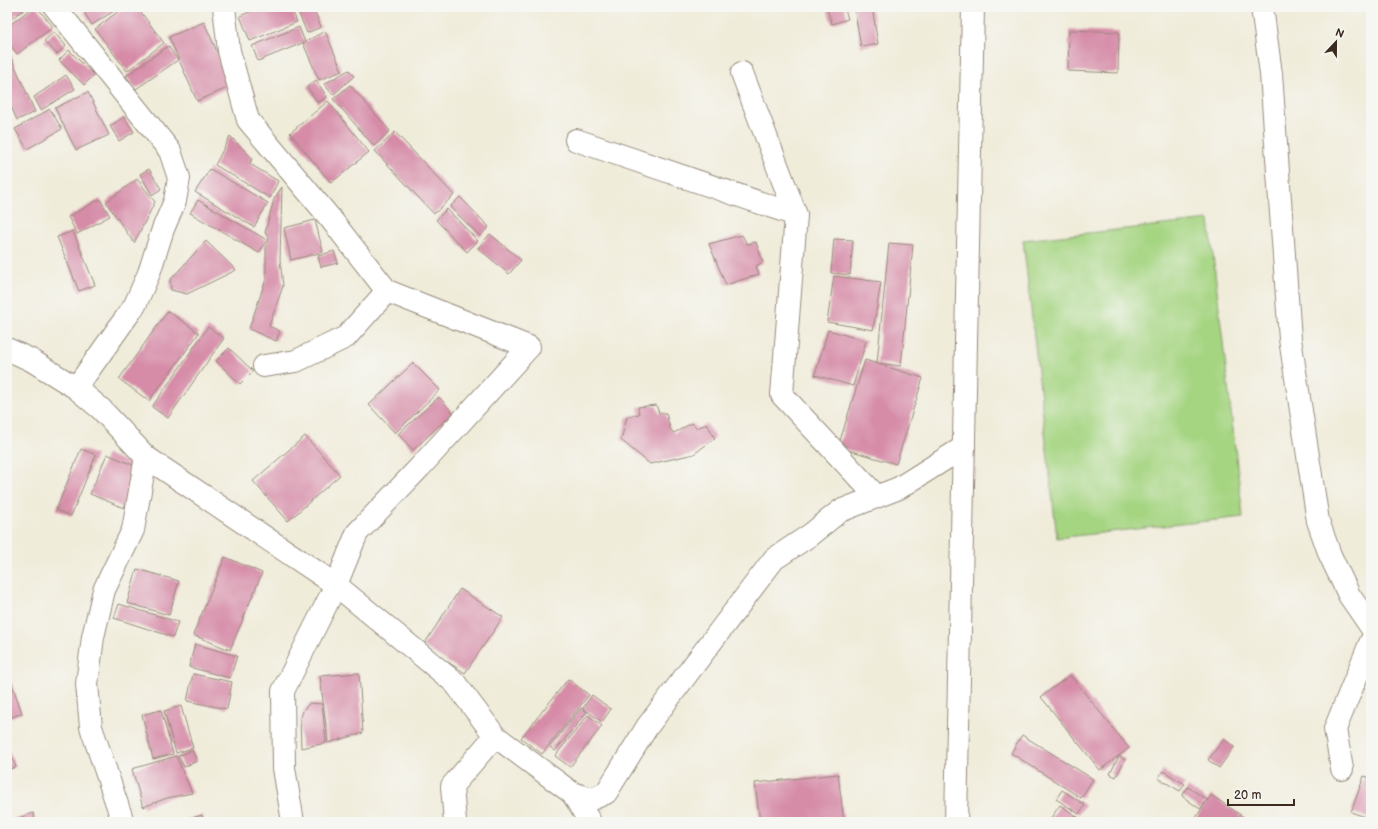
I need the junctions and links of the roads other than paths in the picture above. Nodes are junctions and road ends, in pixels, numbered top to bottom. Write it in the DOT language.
graph roads {
  1 [pos="54,7"];
  2 [pos="224,7"];
  3 [pos="973,7"];
  4 [pos="1262,7"];
  5 [pos="742,73"];
  6 [pos="576,140"];
  7 [pos="796,215"];
  8 [pos="387,291"];
  9 [pos="7,349"];
  10 [pos="264,366"];
  11 [pos="76,388"];
  12 [pos="964,448"];
  13 [pos="146,458"];
  14 [pos="876,496"];
  15 [pos="336,585"];
  16 [pos="1371,627"];
  17 [pos="1371,641"];
  18 [pos="495,736"];
  19 [pos="1342,769"];
  20 [pos="572,794"];
  21 [pos="123,822"];
  22 [pos="292,822"];
  23 [pos="455,822"];
  24 [pos="590,822"];
  25 [pos="956,822"];
  1 -- 11 [label="street"];
  2 -- 8 [label="street"];
  3 -- 12 [label="street"];
  4 -- 16 [label="street"];
  5 -- 7 [label="street"];
  6 -- 7 [label="street"];
  7 -- 14 [label="street"];
  8 -- 10 [label="street"];
  8 -- 15 [label="street"];
  9 -- 11 [label="street"];
  11 -- 13 [label="street"];
  12 -- 14 [label="street"];
  12 -- 25 [label="street"];
  13 -- 15 [label="street"];
  13 -- 21 [label="street"];
  14 -- 20 [label="street"];
  15 -- 18 [label="street"];
  15 -- 22 [label="street"];
  17 -- 19 [label="street"];
  18 -- 20 [label="street"];
  18 -- 23 [label="street"];
  20 -- 24 [label="street"];
}
